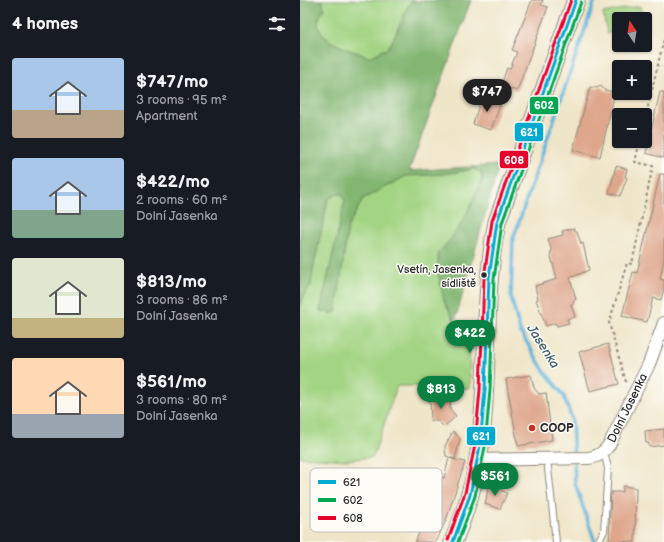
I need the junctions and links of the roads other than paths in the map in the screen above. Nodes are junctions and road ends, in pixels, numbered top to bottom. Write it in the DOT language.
graph roads {
  1 [pos="576,0"];
  2 [pos="664,324"];
  3 [pos="604,452"];
  4 [pos="547,459"];
  5 [pos="478,460"];
  6 [pos="599,540"];
  7 [pos="453,542"];
  8 [pos="556,542"];
  1 -- 5 [label="street"];
  2 -- 3 [label="street, Dolní Jasenka"];
  3 -- 4 [label="street, Dolní Jasenka"];
  3 -- 6 [label="lane"];
  4 -- 5 [label="street"];
  4 -- 8 [label="lane"];
  5 -- 7 [label="street"];
}
